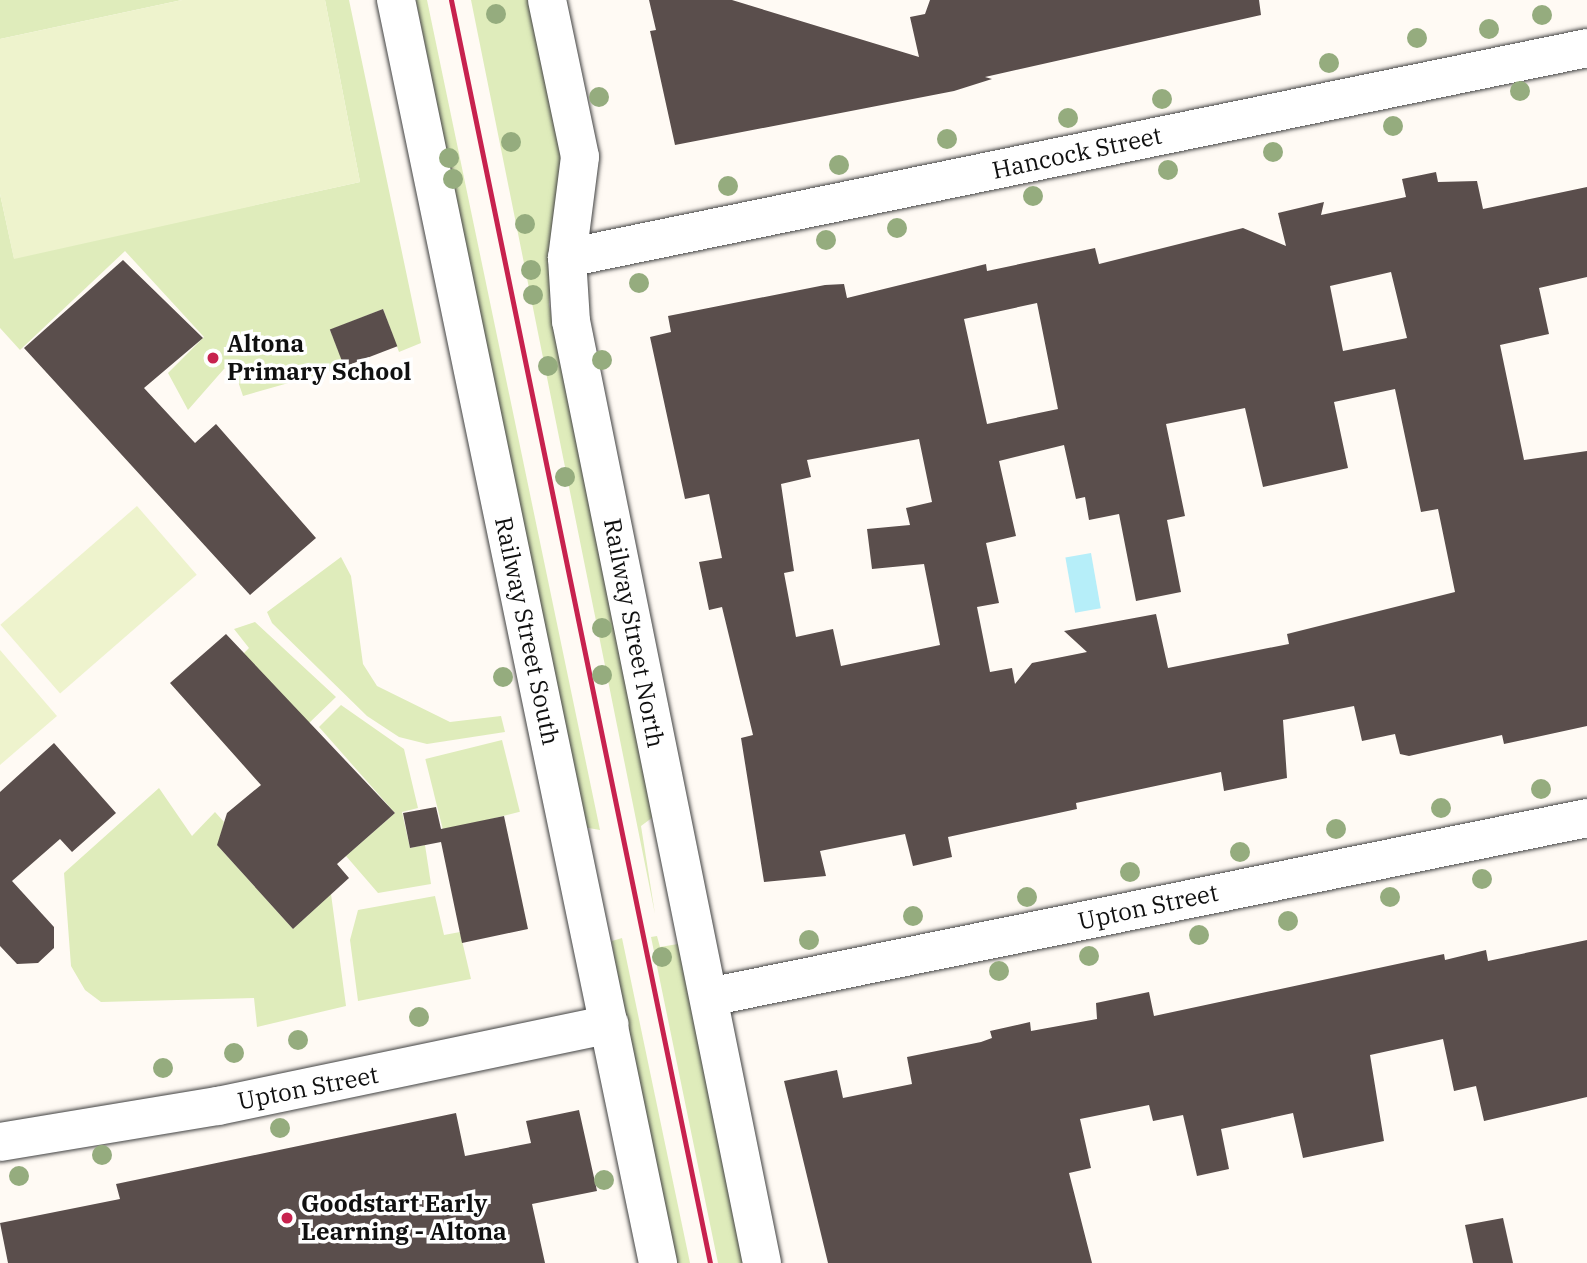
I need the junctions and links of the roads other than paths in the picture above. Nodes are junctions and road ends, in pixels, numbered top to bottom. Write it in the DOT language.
graph roads {
  1 [pos="397,0"];
  2 [pos="547,0"];
  3 [pos="1587,48"];
  4 [pos="568,258"];
  5 [pos="1587,818"];
  6 [pos="709,997"];
  7 [pos="609,1024"];
  8 [pos="2,1143"];
  9 [pos="658,1263"];
  10 [pos="762,1263"];
  1 -- 7 [label="street, Railway Street South"];
  2 -- 4 [label="street, Railway Street North"];
  3 -- 4 [label="street, Hancock Street"];
  4 -- 6 [label="street, Railway Street North"];
  5 -- 6 [label="street, Upton Street"];
  6 -- 10 [label="street, Railway Street North"];
  7 -- 8 [label="street, Upton Street"];
  7 -- 9 [label="street, Railway Street South"];
}
